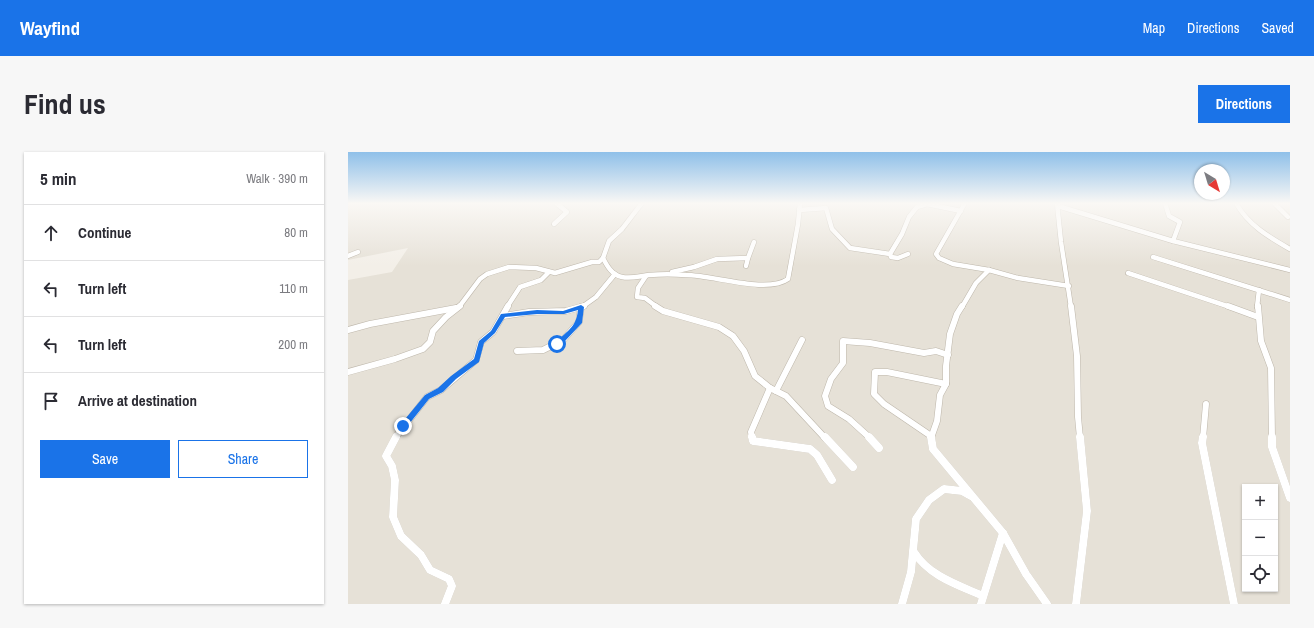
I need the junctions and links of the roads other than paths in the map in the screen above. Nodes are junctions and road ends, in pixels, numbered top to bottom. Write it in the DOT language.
graph roads {
  1 [pos="626,224"];
  2 [pos="798,224"];
  3 [pos="829,224"];
  4 [pos="906,224"];
  5 [pos="954,224"];
  6 [pos="1060,224"];
  7 [pos="1120,224"];
  8 [pos="1179,224"];
  9 [pos="1255,224"];
  10 [pos="1173,241"];
  11 [pos="754,242"];
  12 [pos="1290,249"];
  13 [pos="358,252"];
  14 [pos="890,254"];
  15 [pos="908,254"];
  16 [pos="348,256"];
  17 [pos="1152,257"];
  18 [pos="603,258"];
  19 [pos="748,258"];
  20 [pos="746,266"];
  21 [pos="989,270"];
  22 [pos="1290,270"];
  23 [pos="549,272"];
  24 [pos="1128,273"];
  25 [pos="615,274"];
  26 [pos="646,276"];
  27 [pos="661,276"];
  28 [pos="1069,286"];
  29 [pos="1259,290"];
  30 [pos="1290,300"];
  31 [pos="581,307"];
  32 [pos="458,308"];
  33 [pos="503,316"];
  34 [pos="1258,317"];
  35 [pos="348,330"];
  36 [pos="802,340"];
  37 [pos="517,351"];
  38 [pos="948,354"];
  39 [pos="348,372"];
  40 [pos="946,384"];
  41 [pos="773,390"];
  42 [pos="1206,404"];
  43 [pos="931,436"];
  44 [pos="879,448"];
  45 [pos="853,467"];
  46 [pos="832,480"];
  47 [pos="973,497"];
  48 [pos="1290,498"];
  49 [pos="1003,533"];
  50 [pos="914,552"];
  51 [pos="982,600"];
  52 [pos="445,604"];
  53 [pos="902,604"];
  54 [pos="1047,604"];
  55 [pos="1076,604"];
  56 [pos="1234,604"];
  1 -- 18 [label="street"];
  2 -- 27 [label="street"];
  3 -- 14 [label="street"];
  4 -- 14 [label="street"];
  5 -- 21 [label="street"];
  6 -- 28 [label="street"];
  7 -- 10 [label="street"];
  8 -- 10 [label="street"];
  9 -- 12 [label="street"];
  10 -- 22 [label="street"];
  11 -- 19 [label="street"];
  13 -- 16 [label="street"];
  14 -- 15 [label="street"];
  17 -- 29 [label="street"];
  18 -- 23 [label="street"];
  18 -- 25 [label="street"];
  19 -- 20 [label="street"];
  19 -- 27 [label="street"];
  21 -- 28 [label="street"];
  21 -- 38 [label="street"];
  23 -- 32 [label="street"];
  23 -- 33 [label="street"];
  24 -- 34 [label="street"];
  25 -- 26 [label="street"];
  25 -- 31 [label="street"];
  26 -- 27 [label="street"];
  26 -- 41 [label="street"];
  28 -- 55 [label="street"];
  29 -- 30 [label="street"];
  29 -- 34 [label="street"];
  31 -- 33 [label="street"];
  31 -- 37 [label="street"];
  32 -- 35 [label="street"];
  32 -- 39 [label="street"];
  33 -- 52 [label="street"];
  34 -- 48 [label="street"];
  36 -- 41 [label="street"];
  38 -- 40 [label="street"];
  38 -- 44 [label="street"];
  40 -- 43 [label="street"];
  40 -- 43 [label="street"];
  41 -- 45 [label="street"];
  41 -- 46 [label="street"];
  42 -- 56 [label="street"];
  43 -- 47 [label="street"];
  47 -- 49 [label="street"];
  47 -- 50 [label="street"];
  49 -- 51 [label="street"];
  49 -- 54 [label="street"];
  50 -- 51 [label="street"];
  50 -- 53 [label="street"];
}
